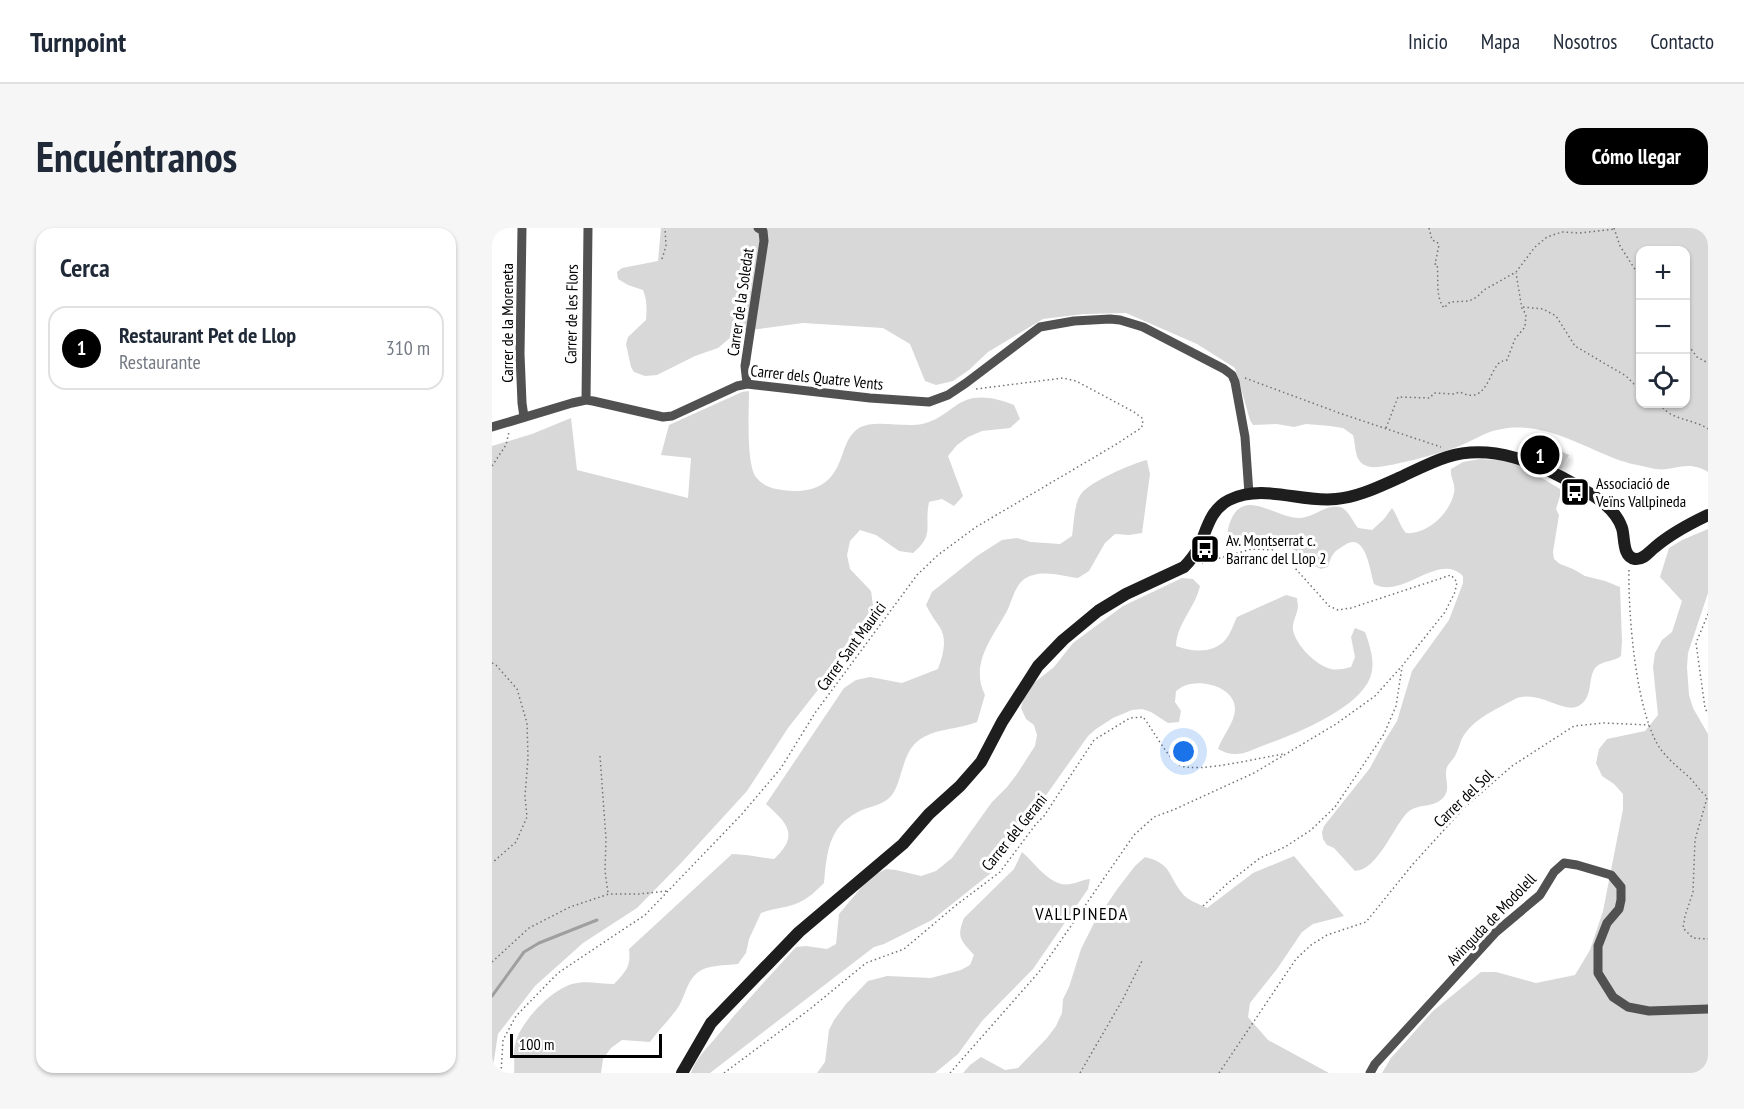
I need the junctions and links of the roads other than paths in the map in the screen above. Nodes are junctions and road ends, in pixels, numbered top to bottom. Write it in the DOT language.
graph roads {
  1 [pos="522,228"];
  2 [pos="588,228"];
  3 [pos="758,228"];
  4 [pos="747,384"];
  5 [pos="586,400"];
  6 [pos="524,417"];
  7 [pos="492,427"];
  8 [pos="1249,494"];
  9 [pos="1708,515"];
  10 [pos="1708,1009"];
  11 [pos="682,1073"];
  12 [pos="1370,1073"];
  1 -- 6 [label="street, Carrer de la Moreneta"];
  2 -- 5 [label="street, Carrer de les Flors"];
  3 -- 4 [label="street, Carrer de la Soledat"];
  4 -- 5 [label="street, Carrer dels Quatre Vents"];
  4 -- 8 [label="street, Carrer dels Quatre Vents"];
  5 -- 6 [label="street, Carrer dels Quatre Vents"];
  6 -- 7 [label="street, Carrer dels Quatre Vents"];
  8 -- 9 [label="street"];
  8 -- 11 [label="street"];
  10 -- 12 [label="street, Avinguda de Modolell"];
}
